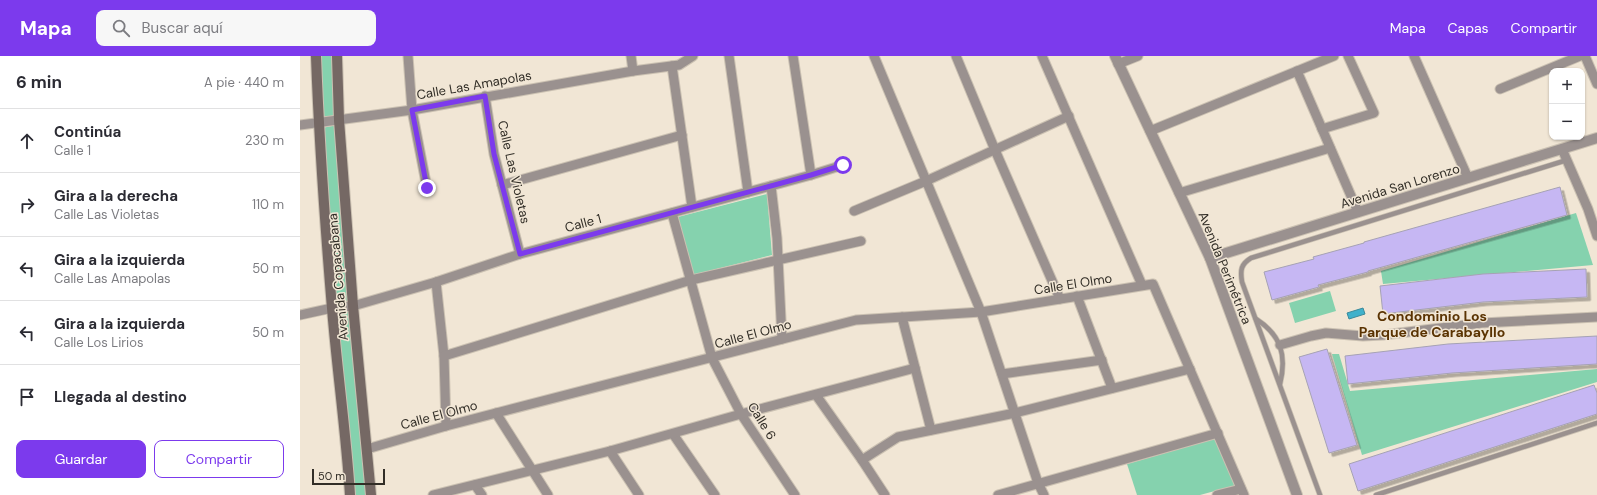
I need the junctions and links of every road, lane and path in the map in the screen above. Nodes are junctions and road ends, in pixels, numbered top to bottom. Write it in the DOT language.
graph roads {
  1 [pos="316,56"];
  2 [pos="337,56"];
  3 [pos="408,56"];
  4 [pos="630,56"];
  5 [pos="693,56"];
  6 [pos="728,56"];
  7 [pos="793,56"];
  8 [pos="874,56"];
  9 [pos="956,56"];
  10 [pos="1042,56"];
  11 [pos="1138,56"];
  12 [pos="1334,56"];
  13 [pos="1348,56"];
  14 [pos="1414,56"];
  15 [pos="1580,56"];
  16 [pos="1322,58"];
  17 [pos="1116,60"];
  18 [pos="1590,60"];
  19 [pos="672,66"];
  20 [pos="633,71"];
  21 [pos="1297,71"];
  22 [pos="1597,84"];
  23 [pos="1500,89"];
  24 [pos="485,96"];
  25 [pos="412,110"];
  26 [pos="1069,116"];
  27 [pos="339,120"];
  28 [pos="319,122"];
  29 [pos="300,125"];
  30 [pos="1322,129"];
  31 [pos="1150,131"];
  32 [pos="682,135"];
  33 [pos="1597,138"];
  34 [pos="1330,148"];
  35 [pos="1562,149"];
  36 [pos="995,150"];
  37 [pos="1567,160"];
  38 [pos="843,165"];
  39 [pos="811,175"];
  40 [pos="1468,178"];
  41 [pos="926,182"];
  42 [pos="502,185"];
  43 [pos="771,186"];
  44 [pos="427,188"];
  45 [pos="748,192"];
  46 [pos="1179,193"];
  47 [pos="692,207"];
  48 [pos="854,211"];
  49 [pos="1358,212"];
  50 [pos="672,213"];
  51 [pos="1597,236"];
  52 [pos="861,241"];
  53 [pos="520,254"];
  54 [pos="1210,258"];
  55 [pos="778,260"];
  56 [pos="691,280"];
  57 [pos="436,282"];
  58 [pos="1142,286"];
  59 [pos="1077,296"];
  60 [pos="1060,299"];
  61 [pos="352,306"];
  62 [pos="332,308"];
  63 [pos="981,312"];
  64 [pos="300,315"];
  65 [pos="902,317"];
  66 [pos="1597,317"];
  67 [pos="1256,319"];
  68 [pos="782,339"];
  69 [pos="1280,345"];
  70 [pos="444,356"];
  71 [pos="712,358"];
  72 [pos="1102,360"];
  73 [pos="915,368"];
  74 [pos="1190,369"];
  75 [pos="1002,374"];
  76 [pos="1280,385"];
  77 [pos="1112,388"];
  78 [pos="816,395"];
  79 [pos="496,413"];
  80 [pos="1015,413"];
  81 [pos="741,414"];
  82 [pos="1597,423"];
  83 [pos="446,426"];
  84 [pos="931,430"];
  85 [pos="1218,433"];
  86 [pos="673,434"];
  87 [pos="367,449"];
  88 [pos="610,451"];
  89 [pos="862,460"];
  90 [pos="532,471"];
  91 [pos="1038,483"];
  92 [pos="475,485"];
  93 [pos="1242,492"];
  94 [pos="438,494"];
  95 [pos="350,495"];
  96 [pos="371,495"];
  97 [pos="482,495"];
  98 [pos="548,495"];
  99 [pos="639,495"];
  100 [pos="715,495"];
  101 [pos="795,495"];
  102 [pos="885,495"];
  103 [pos="998,495"];
  104 [pos="1044,495"];
  105 [pos="1220,495"];
  106 [pos="1297,495"];
  107 [pos="1320,495"];
  108 [pos="1376,495"];
  1 -- 28 [label="main road, Avenida Copacabana"];
  2 -- 27 [label="main road, Avenida Copacabana"];
  3 -- 25 [label="street"];
  4 -- 20 [label="street"];
  5 -- 19 [label="street, Calle Las Amapolas"];
  6 -- 45 [label="street"];
  7 -- 39 [label="street"];
  8 -- 41 [label="street"];
  9 -- 36 [label="street"];
  10 -- 26 [label="street"];
  11 -- 17 [label="street"];
  12 -- 16 [label="street"];
  13 -- 30 [label="street"];
  14 -- 40 [label="street"];
  15 -- 23 [label="street"];
  16 -- 21 [label="street"];
  17 -- 31 [label="street, Avenida Perimétrica"];
  18 -- 22 [label="street"];
  19 -- 20 [label="street, Calle Las Amapolas"];
  19 -- 32 [label="street"];
  20 -- 24 [label="street, Calle Las Amapolas"];
  21 -- 30 [label="street"];
  21 -- 31 [label="street"];
  24 -- 25 [label="street, Calle Las Amapolas"];
  24 -- 42 [label="street, Calle Las Violetas"];
  25 -- 27 [label="street, Calle Las Amapolas"];
  25 -- 44 [label="street"];
  26 -- 36 [label="street"];
  26 -- 58 [label="street"];
  27 -- 28 [label="street, Calle Las Amapolas"];
  27 -- 61 [label="main road, Avenida Copacabana"];
  28 -- 29 [label="street, Calle Las Amapolas"];
  28 -- 62 [label="main road, Avenida Copacabana"];
  30 -- 34 [label="street"];
  31 -- 46 [label="street, Avenida Perimétrica"];
  32 -- 42 [label="street"];
  32 -- 47 [label="street"];
  33 -- 35 [label="street, Avenida San Lorenzo"];
  34 -- 46 [label="street"];
  34 -- 49 [label="street"];
  35 -- 37 [label="street"];
  35 -- 40 [label="street, Avenida San Lorenzo"];
  36 -- 41 [label="street"];
  36 -- 60 [label="street"];
  37 -- 51 [label="street"];
  37 -- 67 [label="lane"];
  38 -- 39 [label="street, Calle 1"];
  39 -- 43 [label="street, Calle 1"];
  40 -- 49 [label="street, Avenida San Lorenzo"];
  41 -- 48 [label="street"];
  41 -- 63 [label="street"];
  42 -- 53 [label="street, Calle Las Violetas"];
  43 -- 45 [label="street, Calle 1"];
  43 -- 55 [label="street"];
  45 -- 47 [label="street, Calle 1"];
  46 -- 54 [label="street, Avenida Perimétrica"];
  47 -- 50 [label="street, Calle 1"];
  49 -- 54 [label="street, Avenida San Lorenzo"];
  50 -- 53 [label="street, Calle 1"];
  50 -- 56 [label="street, Calle 6"];
  52 -- 55 [label="street"];
  53 -- 57 [label="street, Calle 1"];
  54 -- 106 [label="street, Avenida Perimétrica"];
  55 -- 56 [label="street"];
  55 -- 68 [label="street"];
  56 -- 70 [label="street"];
  56 -- 71 [label="street, Calle 6"];
  57 -- 61 [label="street, Calle 1"];
  57 -- 70 [label="street"];
  58 -- 59 [label="street, Calle El Olmo"];
  58 -- 74 [label="street, Calle El Olmo"];
  59 -- 60 [label="street, Calle El Olmo"];
  59 -- 72 [label="street"];
  60 -- 63 [label="street, Calle El Olmo"];
  61 -- 62 [label="street, Calle 1"];
  61 -- 87 [label="main road, Avenida Copacabana"];
  62 -- 64 [label="street, Calle 1"];
  62 -- 95 [label="main road, Avenida Copacabana"];
  63 -- 65 [label="street, Calle El Olmo"];
  63 -- 75 [label="street"];
  65 -- 68 [label="street, Calle El Olmo"];
  65 -- 73 [label="street"];
  66 -- 69 [label="street"];
  67 -- 69 [label="lane"];
  67 -- 76 [label="lane"];
  68 -- 71 [label="street, Calle El Olmo"];
  69 -- 76 [label="lane"];
  70 -- 83 [label="street"];
  71 -- 79 [label="street, Calle El Olmo"];
  71 -- 81 [label="street, Calle 6"];
  72 -- 75 [label="street"];
  72 -- 77 [label="street"];
  73 -- 78 [label="street"];
  73 -- 84 [label="street"];
  74 -- 77 [label="street"];
  74 -- 85 [label="street"];
  75 -- 80 [label="street"];
  76 -- 107 [label="lane"];
  77 -- 80 [label="street"];
  78 -- 81 [label="street"];
  78 -- 89 [label="street"];
  79 -- 83 [label="street, Calle El Olmo"];
  79 -- 90 [label="street"];
  80 -- 84 [label="street"];
  80 -- 91 [label="street"];
  81 -- 86 [label="street"];
  81 -- 101 [label="street, Calle 6"];
  82 -- 108 [label="lane"];
  83 -- 87 [label="street, Calle El Olmo"];
  84 -- 89 [label="street"];
  85 -- 91 [label="street"];
  85 -- 93 [label="street"];
  86 -- 88 [label="street"];
  86 -- 100 [label="street"];
  87 -- 96 [label="main road, Avenida Copacabana"];
  88 -- 90 [label="street"];
  88 -- 99 [label="street"];
  89 -- 102 [label="street"];
  90 -- 92 [label="street"];
  90 -- 98 [label="street"];
  91 -- 103 [label="street"];
  91 -- 104 [label="street"];
  92 -- 94 [label="street"];
  92 -- 97 [label="street"];
  93 -- 105 [label="street"];
}
